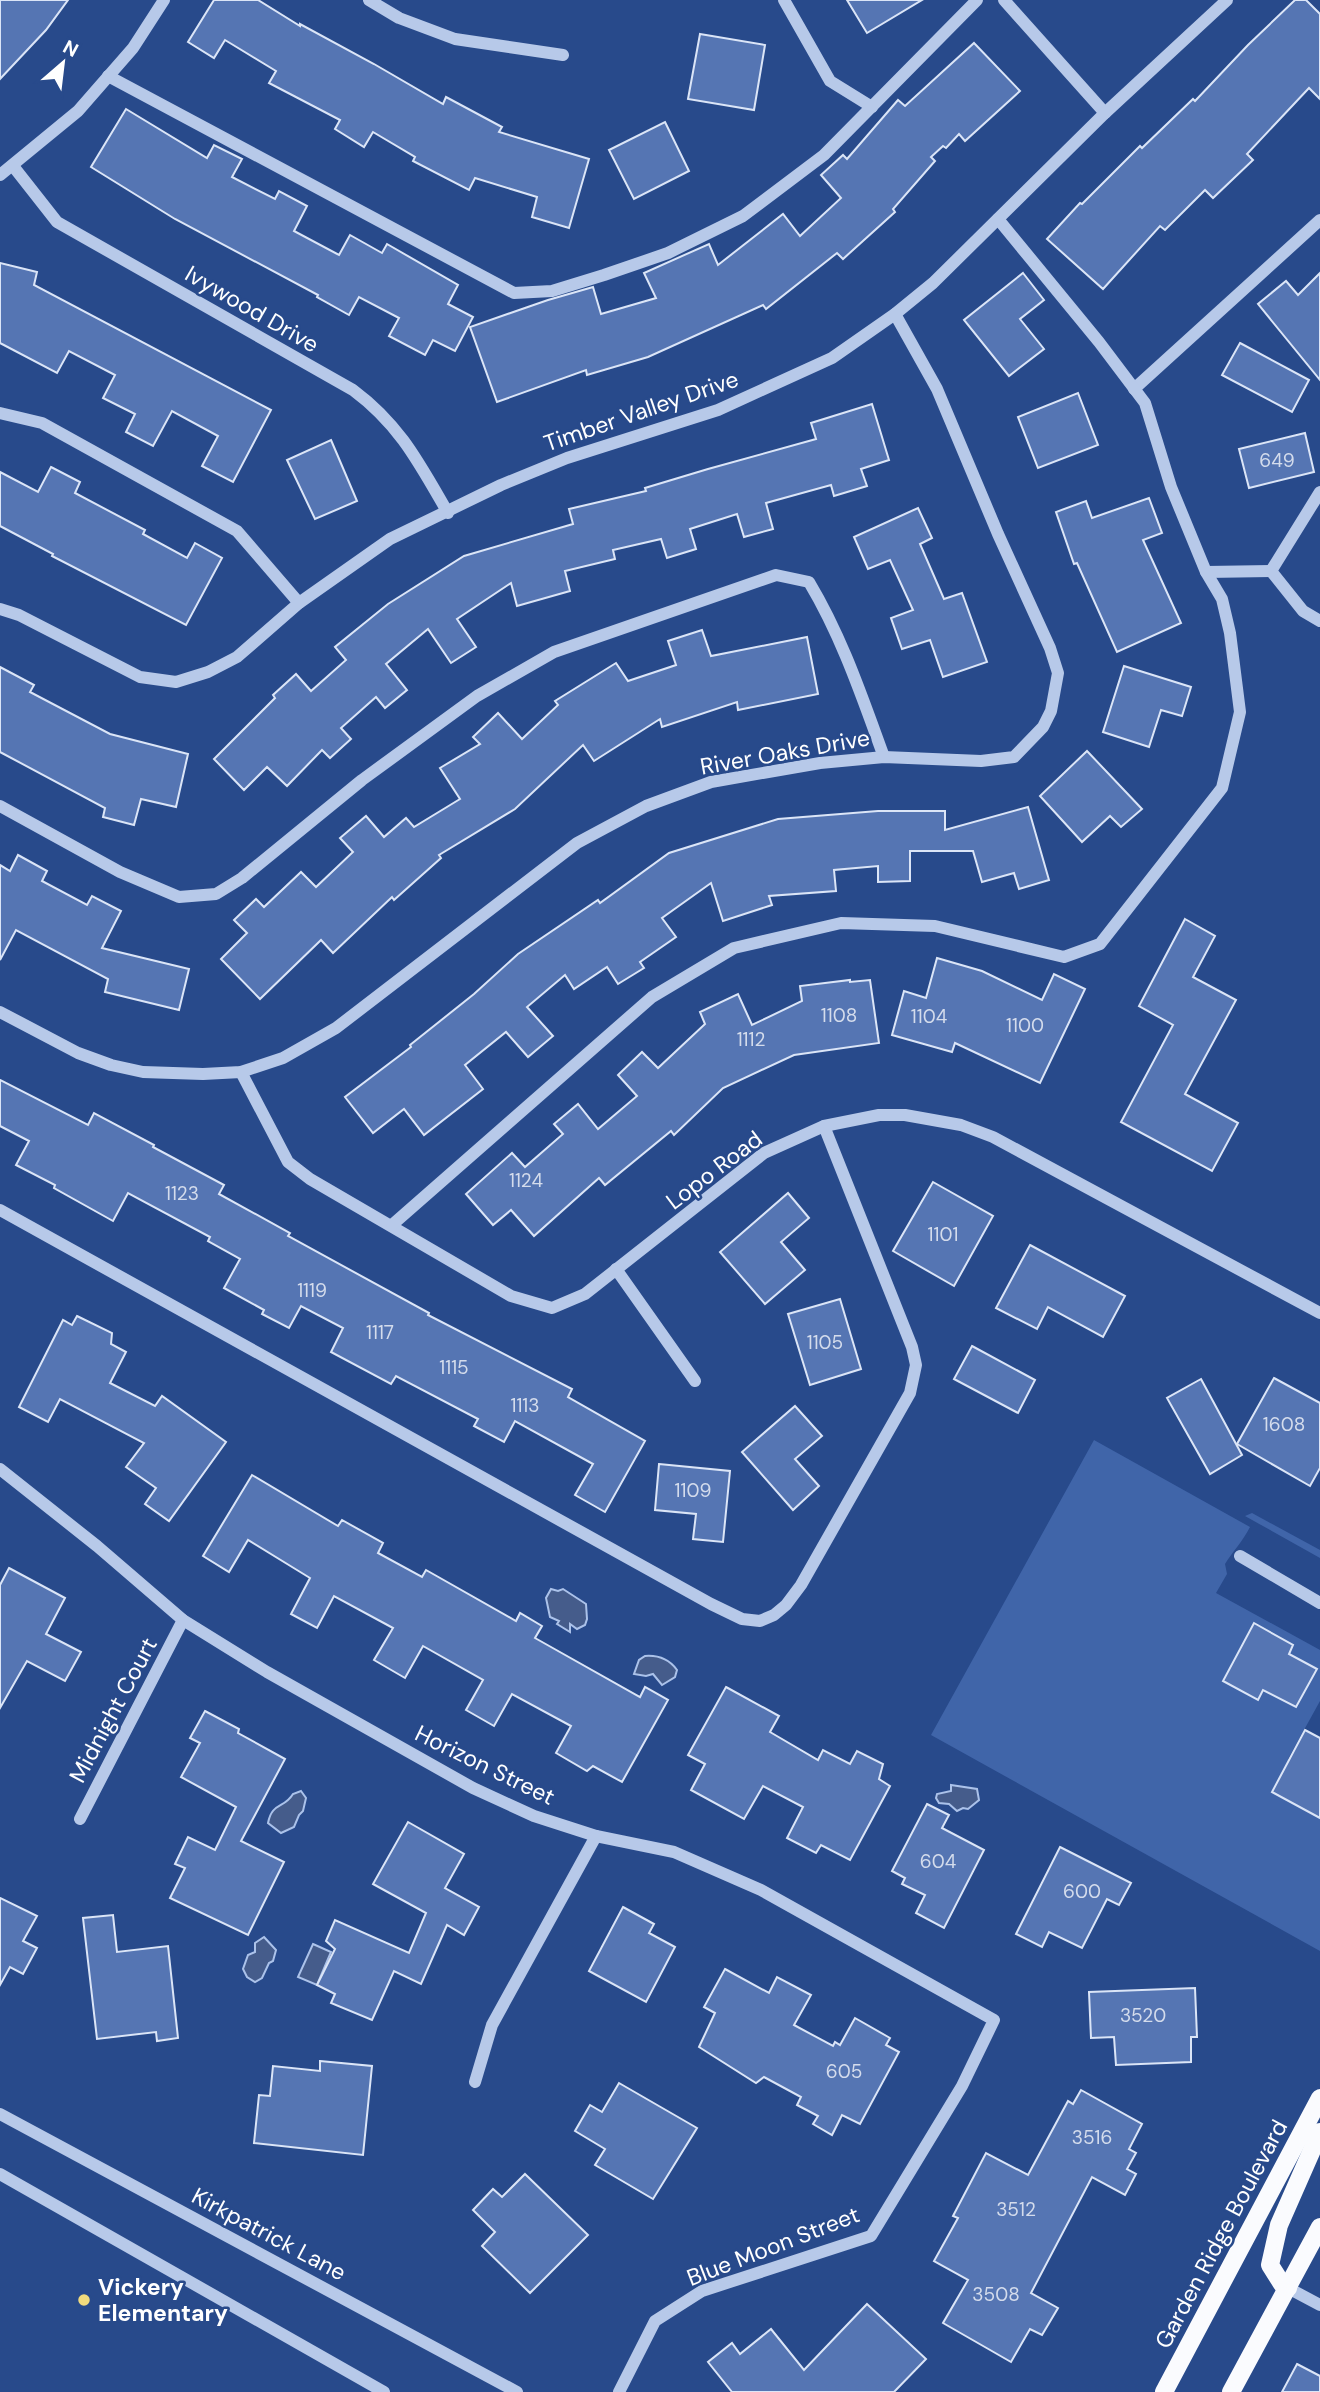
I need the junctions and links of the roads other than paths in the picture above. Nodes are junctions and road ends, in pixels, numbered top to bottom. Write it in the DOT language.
graph roads {
  1 [pos="164,0"];
  2 [pos="369,0"];
  3 [pos="784,0"];
  4 [pos="978,0"];
  5 [pos="1004,0"];
  6 [pos="1227,0"];
  7 [pos="563,55"];
  8 [pos="108,76"];
  9 [pos="872,107"];
  10 [pos="1105,113"];
  11 [pos="13,166"];
  12 [pos="0,175"];
  13 [pos="998,219"];
  14 [pos="1320,220"];
  15 [pos="895,314"];
  16 [pos="1134,389"];
  17 [pos="0,413"];
  18 [pos="1320,492"];
  19 [pos="448,513"];
  20 [pos="1271,571"];
  21 [pos="1206,572"];
  22 [pos="299,603"];
  23 [pos="0,609"];
  24 [pos="1320,621"];
  25 [pos="884,757"];
  26 [pos="0,806"];
  27 [pos="0,1012"];
  28 [pos="241,1072"];
  29 [pos="824,1126"];
  30 [pos="0,1210"];
  31 [pos="392,1225"];
  32 [pos="616,1269"];
  33 [pos="1320,1313"];
  34 [pos="695,1381"];
  35 [pos="0,1469"];
  36 [pos="1240,1556"];
  37 [pos="1320,1603"];
  38 [pos="183,1620"];
  39 [pos="80,1819"];
  40 [pos="596,1836"];
  41 [pos="994,2020"];
  42 [pos="475,2082"];
  43 [pos="1320,2098"];
  44 [pos="0,2114"];
  45 [pos="1320,2132"];
  46 [pos="0,2174"];
  47 [pos="1320,2227"];
  48 [pos="1287,2288"];
  49 [pos="1320,2305"];
  50 [pos="384,2392"];
  51 [pos="517,2392"];
  52 [pos="619,2392"];
  53 [pos="1164,2392"];
  54 [pos="1231,2392"];
  1 -- 8 [label="street"];
  2 -- 7 [label="street"];
  3 -- 9 [label="street"];
  4 -- 9 [label="street"];
  5 -- 10 [label="street"];
  6 -- 10 [label="street, Timber Valley Drive"];
  8 -- 9 [label="street"];
  8 -- 11 [label="street"];
  10 -- 13 [label="street, Timber Valley Drive"];
  11 -- 12 [label="street"];
  11 -- 19 [label="street, Ivywood Drive"];
  13 -- 15 [label="street, Timber Valley Drive"];
  13 -- 16 [label="street"];
  14 -- 16 [label="street"];
  15 -- 19 [label="street, Timber Valley Drive"];
  15 -- 25 [label="street, River Oaks Drive"];
  16 -- 21 [label="street"];
  17 -- 22 [label="street"];
  18 -- 20 [label="street"];
  19 -- 22 [label="street, Timber Valley Drive"];
  20 -- 21 [label="street"];
  20 -- 24 [label="street"];
  21 -- 31 [label="street"];
  22 -- 23 [label="street, Timber Valley Drive"];
  25 -- 26 [label="street"];
  25 -- 28 [label="street, River Oaks Drive"];
  27 -- 28 [label="street, River Oaks Drive"];
  28 -- 31 [label="street, Lopo Road"];
  29 -- 30 [label="street"];
  29 -- 32 [label="street, Lopo Road"];
  29 -- 33 [label="street, Lopo Road"];
  31 -- 32 [label="street, Lopo Road"];
  32 -- 34 [label="street"];
  35 -- 38 [label="street, Horizon Street"];
  36 -- 37 [label="street"];
  38 -- 39 [label="street, Midnight Court"];
  38 -- 40 [label="street, Horizon Street"];
  40 -- 41 [label="street, Horizon Street"];
  40 -- 42 [label="street"];
  41 -- 52 [label="street, Blue Moon Street"];
  43 -- 53 [label="main road, Garden Ridge Boulevard"];
  44 -- 51 [label="street, Kirkpatrick Lane"];
  45 -- 48 [label="main road"];
  46 -- 50 [label="street"];
  47 -- 48 [label="main road"];
  48 -- 49 [label="street"];
  48 -- 54 [label="main road"];
}
